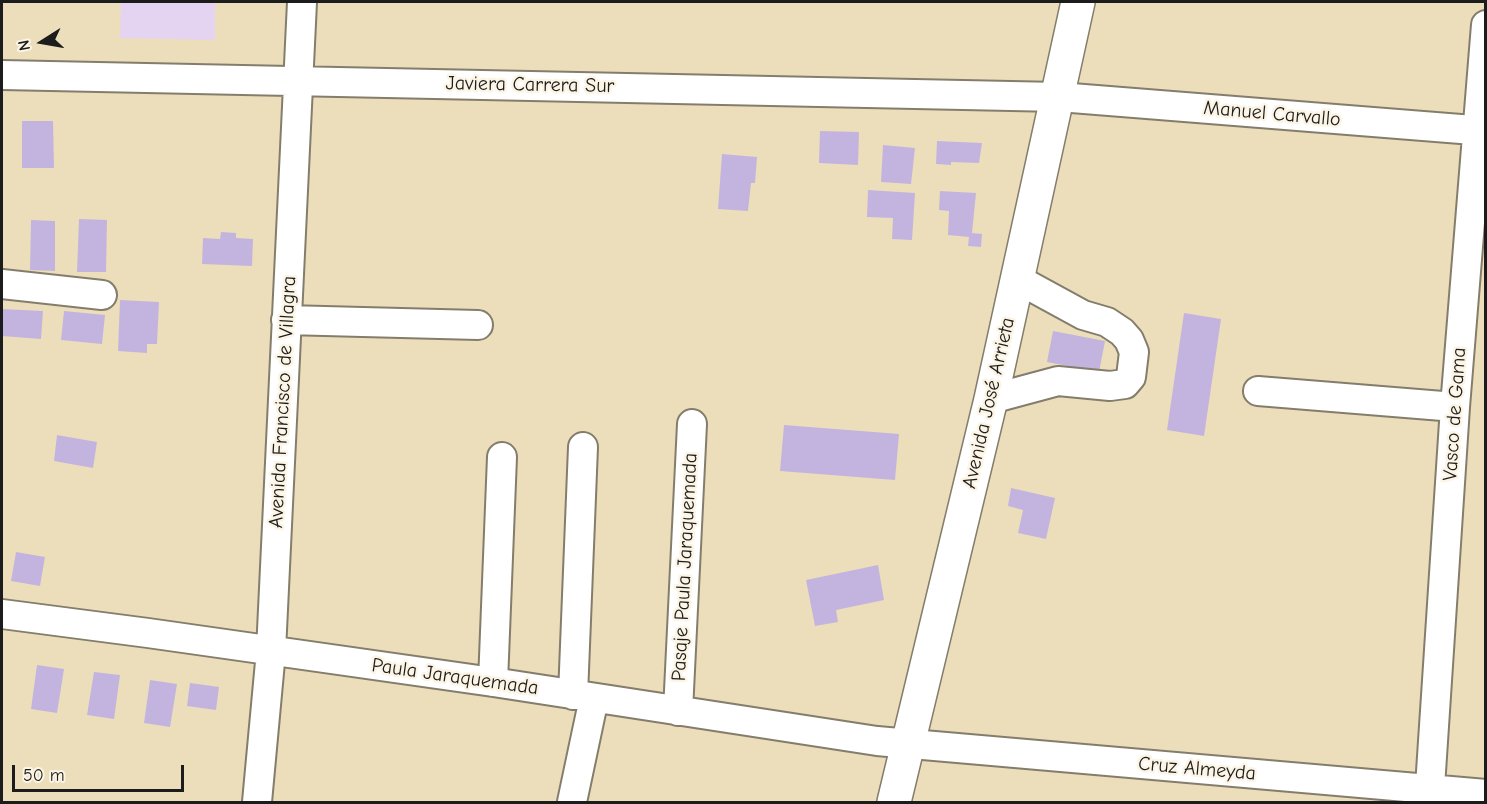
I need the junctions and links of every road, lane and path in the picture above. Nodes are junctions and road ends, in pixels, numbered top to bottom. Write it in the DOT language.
graph roads {
  1 [pos="302,2"];
  2 [pos="1078,2"];
  3 [pos="1485,25"];
  4 [pos="2,75"];
  5 [pos="298,81"];
  6 [pos="1059,97"];
  7 [pos="1481,130"];
  8 [pos="1017,279"];
  9 [pos="2,284"];
  10 [pos="102,295"];
  11 [pos="299,320"];
  12 [pos="478,325"];
  13 [pos="1258,391"];
  14 [pos="991,399"];
  15 [pos="1455,407"];
  16 [pos="692,424"];
  17 [pos="583,447"];
  18 [pos="502,457"];
  19 [pos="2,614"];
  20 [pos="271,651"];
  21 [pos="493,682"];
  22 [pos="584,697"];
  23 [pos="678,711"];
  24 [pos="908,744"];
  25 [pos="1485,794"];
  26 [pos="1429,796"];
  27 [pos="257,802"];
  28 [pos="572,802"];
  29 [pos="894,802"];
  1 -- 5 [label="street, Avenida Francisco de Villagra"];
  2 -- 6 [label="main road, Avenida José Arrieta"];
  3 -- 7 [label="street, Vasco de Gama"];
  4 -- 5 [label="street, Javiera Carrera Sur"];
  5 -- 6 [label="street, Javiera Carrera Sur"];
  5 -- 11 [label="street, Avenida Francisco de Villagra"];
  6 -- 7 [label="street, Manuel Carvallo"];
  6 -- 8 [label="main road, Avenida José Arrieta"];
  7 -- 15 [label="street, Vasco de Gama"];
  8 -- 14 [label="main road, Avenida José Arrieta"];
  8 -- 14 [label="street"];
  9 -- 10 [label="street"];
  11 -- 12 [label="street"];
  11 -- 20 [label="street, Avenida Francisco de Villagra"];
  13 -- 15 [label="street"];
  14 -- 24 [label="main road, Avenida José Arrieta"];
  15 -- 26 [label="street, Vasco de Gama"];
  16 -- 23 [label="street, Pasaje Paula Jaraquemada"];
  17 -- 22 [label="street"];
  18 -- 21 [label="street"];
  19 -- 20 [label="street, Paula Jaraquemada"];
  20 -- 21 [label="street, Paula Jaraquemada"];
  20 -- 27 [label="street, Avenida Francisco de Villagra"];
  21 -- 22 [label="street, Paula Jaraquemada"];
  22 -- 23 [label="street, Paula Jaraquemada"];
  22 -- 28 [label="street"];
  23 -- 24 [label="street, Paula Jaraquemada"];
  24 -- 26 [label="street, Cruz Almeyda"];
  24 -- 29 [label="main road, Avenida José Arrieta"];
  25 -- 26 [label="street, Cruz Almeyda"];
}
